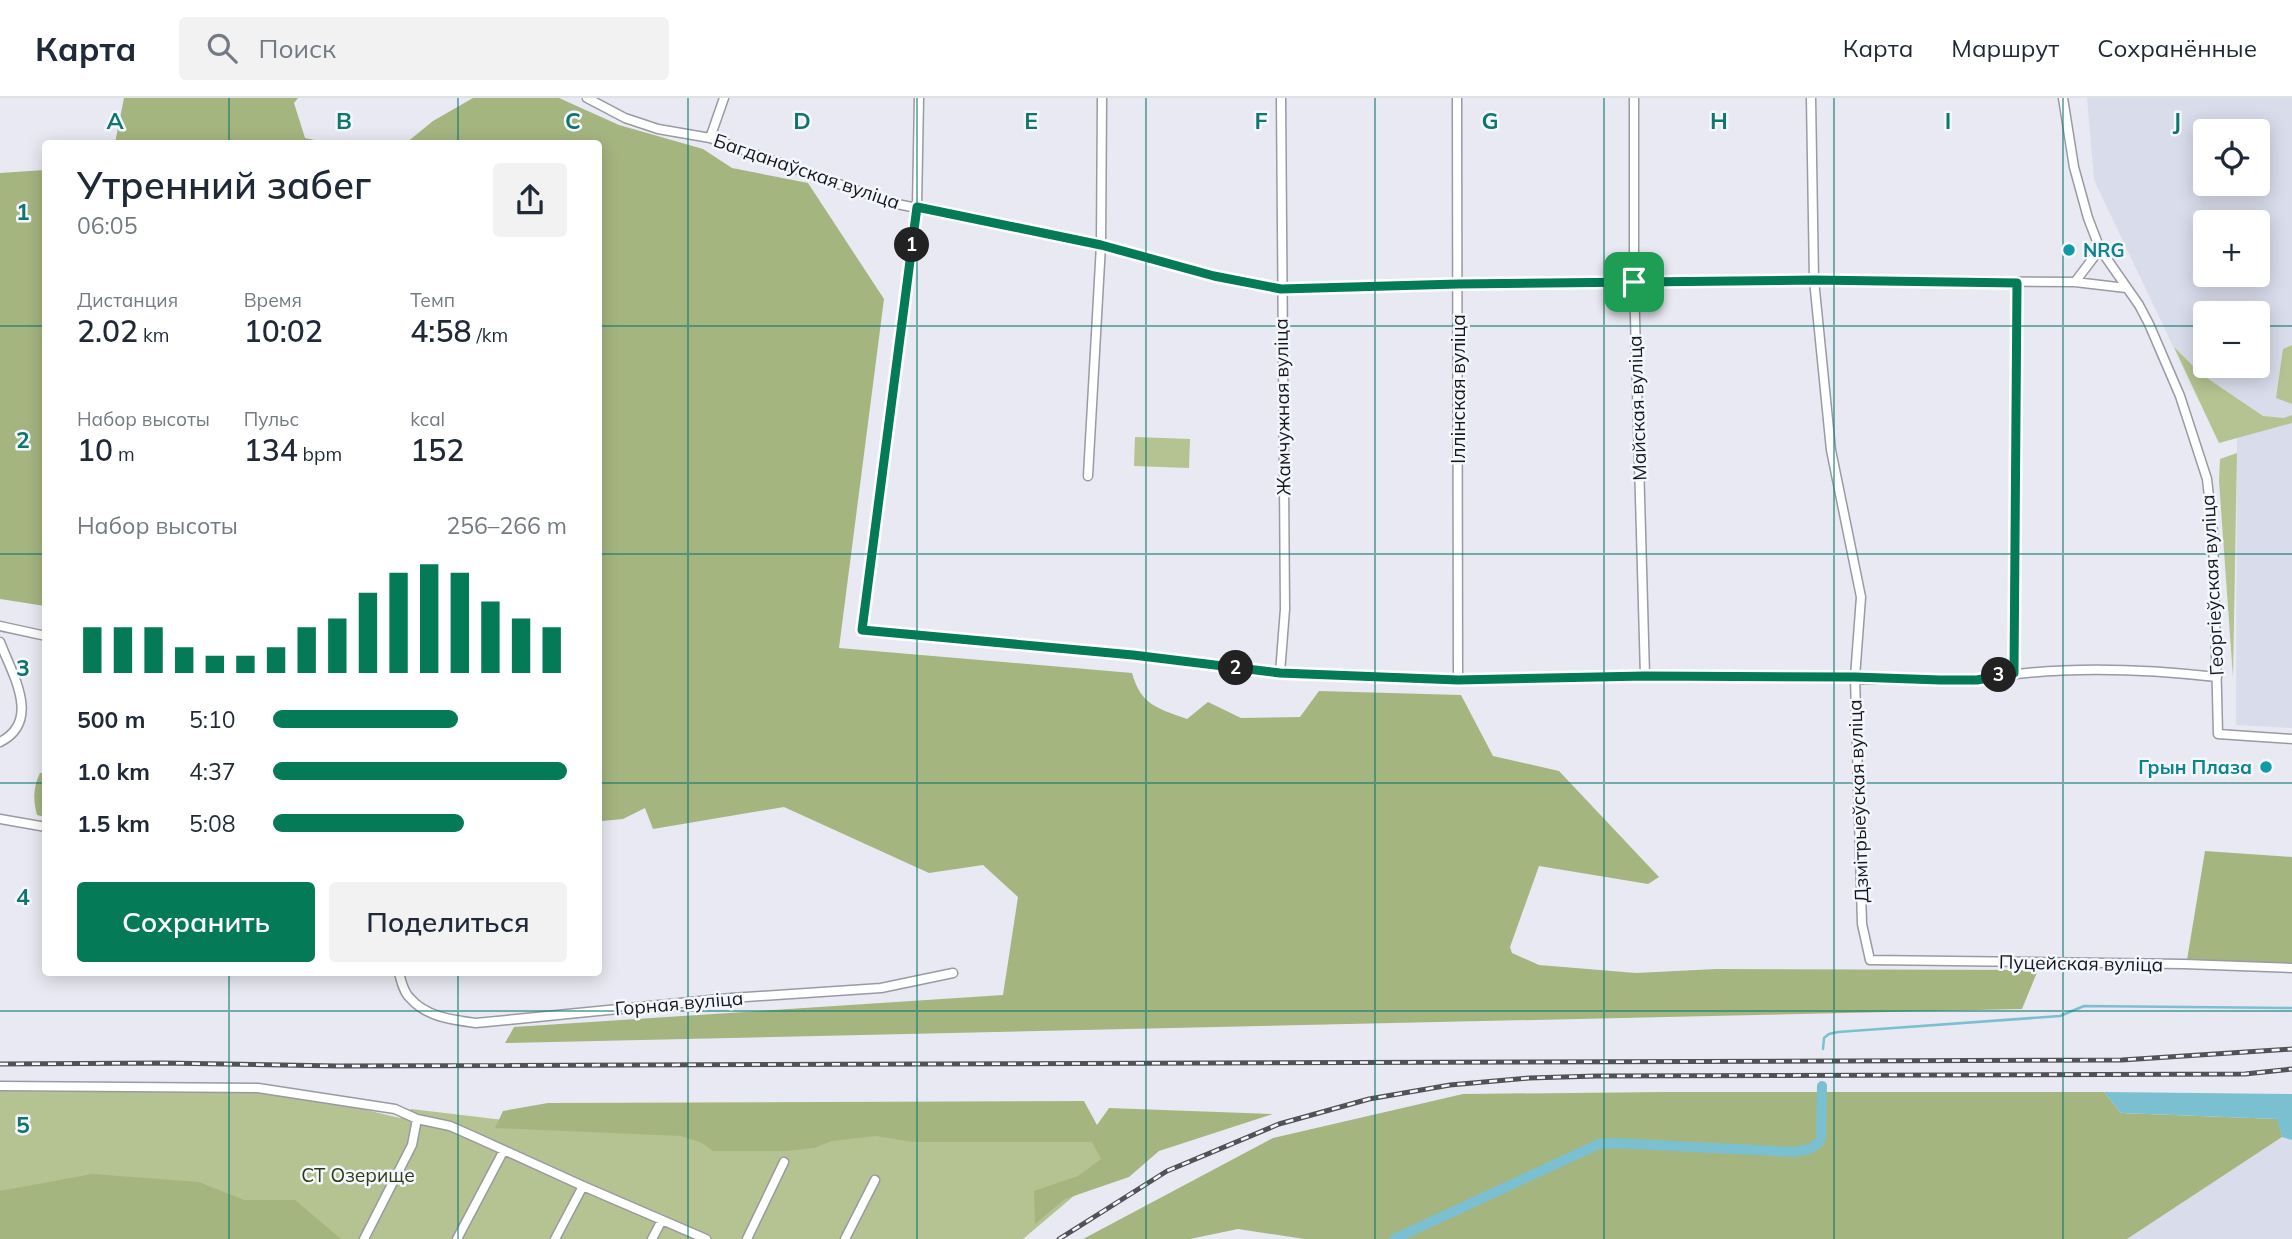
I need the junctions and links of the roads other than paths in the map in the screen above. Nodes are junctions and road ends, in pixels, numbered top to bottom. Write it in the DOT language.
graph roads {
  1 [pos="587,98"];
  2 [pos="724,98"];
  3 [pos="919,98"];
  4 [pos="1101,98"];
  5 [pos="1281,98"];
  6 [pos="1457,98"];
  7 [pos="1634,98"];
  8 [pos="1811,98"];
  9 [pos="2063,98"];
  10 [pos="710,138"];
  11 [pos="917,207"];
  12 [pos="1101,245"];
  13 [pos="2100,249"];
  14 [pos="1814,280"];
  15 [pos="1634,282"];
  16 [pos="2075,282"];
  17 [pos="2017,283"];
  18 [pos="1458,284"];
  19 [pos="2126,288"];
  20 [pos="1281,289"];
  21 [pos="1088,476"];
  22 [pos="0,626"];
  23 [pos="42,635"];
  24 [pos="0,642"];
  25 [pos="1280,673"];
  26 [pos="2014,673"];
  27 [pos="1645,676"];
  28 [pos="1855,677"];
  29 [pos="2217,677"];
  30 [pos="1458,680"];
  31 [pos="2292,739"];
  32 [pos="0,742"];
  33 [pos="0,819"];
  34 [pos="42,826"];
  35 [pos="1870,960"];
  36 [pos="2292,968"];
  37 [pos="953,973"];
  38 [pos="400,976"];
  39 [pos="0,1086"];
  40 [pos="413,1117"];
  41 [pos="504,1150"];
  42 [pos="784,1162"];
  43 [pos="875,1180"];
  44 [pos="583,1186"];
  45 [pos="662,1220"];
  46 [pos="364,1239"];
  47 [pos="457,1239"];
  48 [pos="555,1239"];
  49 [pos="652,1239"];
  50 [pos="706,1239"];
  51 [pos="747,1239"];
  52 [pos="845,1239"];
  1 -- 10 [label="street, Багданаўская вуліца"];
  2 -- 10 [label="street"];
  3 -- 11 [label="street"];
  4 -- 12 [label="street"];
  5 -- 20 [label="street, Жамчужная вуліца"];
  6 -- 18 [label="street, Іллінская вуліца"];
  7 -- 15 [label="street, Майская вуліца"];
  8 -- 14 [label="street, Дзмітрыеўская вуліца"];
  9 -- 13 [label="street, Георгіеўская вуліца"];
  10 -- 11 [label="street, Багданаўская вуліца"];
  11 -- 12 [label="street, Багданаўская вуліца"];
  11 -- 25 [label="street"];
  12 -- 20 [label="street, Багданаўская вуліца"];
  12 -- 21 [label="street"];
  13 -- 16 [label="street"];
  13 -- 19 [label="street, Георгіеўская вуліца"];
  14 -- 15 [label="street, Багданаўская вуліца"];
  14 -- 17 [label="street, Багданаўская вуліца"];
  14 -- 28 [label="street, Дзмітрыеўская вуліца"];
  15 -- 18 [label="street, Багданаўская вуліца"];
  15 -- 27 [label="street, Майская вуліца"];
  16 -- 17 [label="street, Багданаўская вуліца"];
  16 -- 19 [label="street, Багданаўская вуліца"];
  17 -- 26 [label="street"];
  18 -- 20 [label="street, Багданаўская вуліца"];
  18 -- 30 [label="street, Іллінская вуліца"];
  19 -- 29 [label="street, Георгіеўская вуліца"];
  20 -- 25 [label="street, Жамчужная вуліца"];
  22 -- 23 [label="street"];
  24 -- 32 [label="street"];
  25 -- 30 [label="street"];
  26 -- 28 [label="street"];
  26 -- 29 [label="street"];
  27 -- 28 [label="street"];
  27 -- 30 [label="street"];
  28 -- 35 [label="street, Дзмітрыеўская вуліца"];
  29 -- 31 [label="street, Георгіеўская вуліца"];
  33 -- 34 [label="street"];
  35 -- 36 [label="street, Пуцейская вуліца"];
  37 -- 38 [label="street, Горная вуліца"];
  39 -- 40 [label="street"];
  40 -- 41 [label="street"];
  40 -- 46 [label="street"];
  41 -- 44 [label="street"];
  41 -- 47 [label="street"];
  42 -- 51 [label="street"];
  43 -- 52 [label="street"];
  44 -- 45 [label="street"];
  44 -- 48 [label="street"];
  45 -- 49 [label="street"];
  45 -- 50 [label="street"];
}
